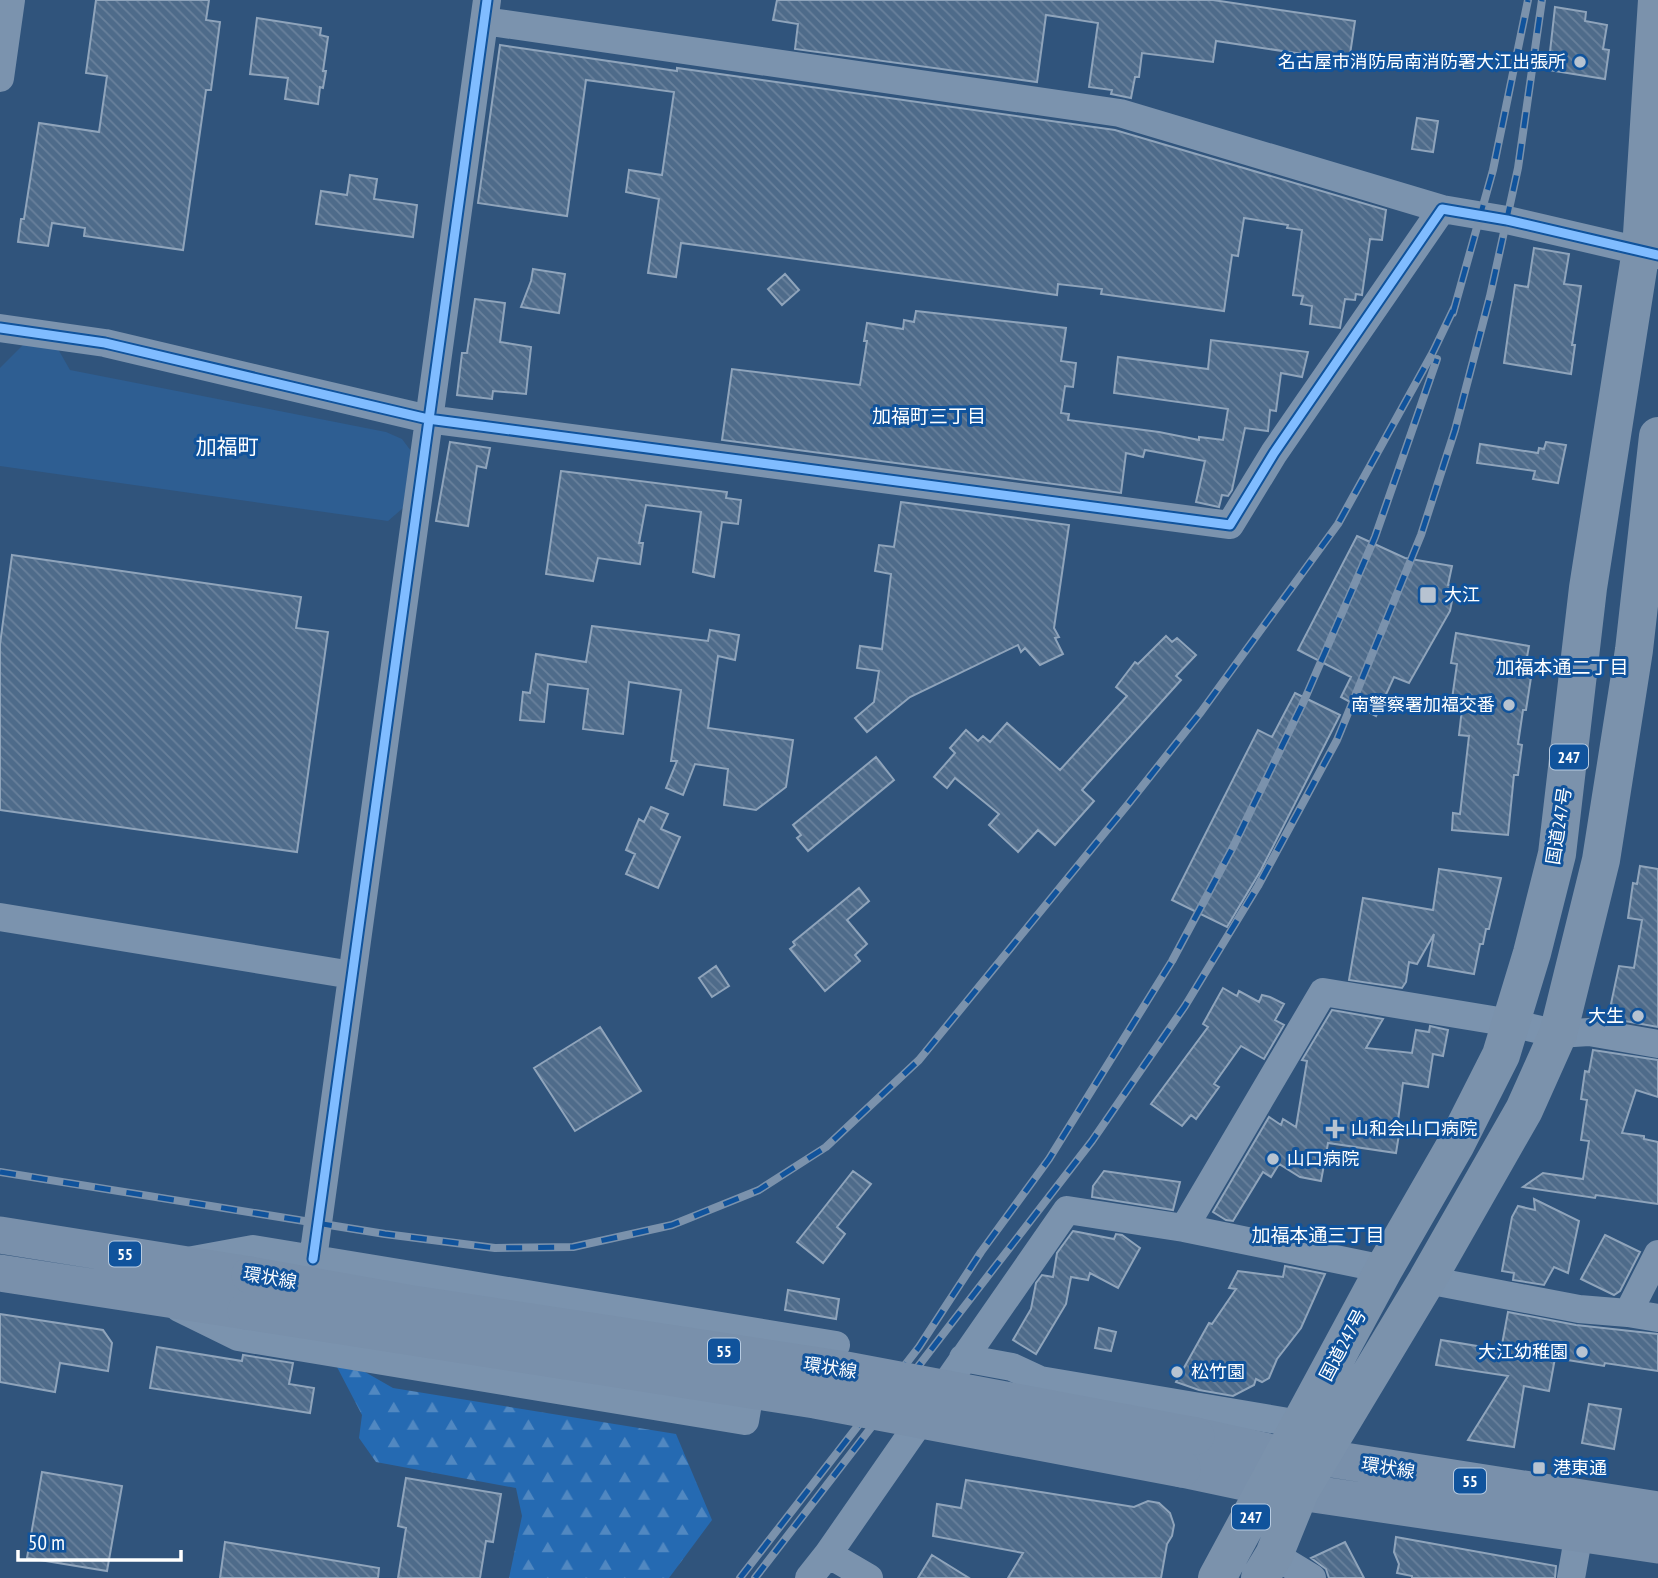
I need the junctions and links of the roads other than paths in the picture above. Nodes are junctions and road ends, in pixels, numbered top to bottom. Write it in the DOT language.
graph roads {
  1 [pos="11,0"];
  2 [pos="1657,0"];
  3 [pos="485,10"];
  4 [pos="0,78"];
  5 [pos="1442,209"];
  6 [pos="1650,253"];
  7 [pos="0,328"];
  8 [pos="428,419"];
  9 [pos="1658,436"];
  10 [pos="1651,560"];
  11 [pos="0,917"];
  12 [pos="352,975"];
  13 [pos="1511,1023"];
  14 [pos="1558,1034"];
  15 [pos="1658,1044"];
  16 [pos="1184,1228"];
  17 [pos="0,1235"];
  18 [pos="1658,1254"];
  19 [pos="313,1259"];
  20 [pos="180,1262"];
  21 [pos="1384,1269"];
  22 [pos="0,1273"];
  23 [pos="1427,1280"];
  24 [pos="158,1298"];
  25 [pos="1628,1312"];
  26 [pos="1658,1318"];
  27 [pos="760,1332"];
  28 [pos="836,1345"];
  29 [pos="963,1358"];
  30 [pos="1294,1463"];
  31 [pos="1658,1510"];
  32 [pos="1579,1533"];
  33 [pos="1658,1545"];
  34 [pos="828,1554"];
  35 [pos="1267,1567"];
  36 [pos="809,1578"];
  37 [pos="869,1578"];
  38 [pos="1217,1578"];
  39 [pos="1312,1578"];
  40 [pos="1572,1578"];
  1 -- 4 [label="street"];
  2 -- 6 [label="highway, 国道247号 / 247"];
  3 -- 5 [label="street"];
  3 -- 8 [label="street"];
  5 -- 6 [label="street"];
  5 -- 8 [label="street"];
  6 -- 13 [label="highway, 国道247号 / 247"];
  7 -- 8 [label="street"];
  8 -- 12 [label="street"];
  9 -- 10 [label="highway, 国道247号 / 247"];
  10 -- 14 [label="highway, 国道247号 / 247"];
  11 -- 12 [label="street"];
  12 -- 19 [label="street"];
  13 -- 14 [label="street"];
  13 -- 16 [label="street"];
  13 -- 21 [label="highway, 国道247号 / 247"];
  14 -- 15 [label="street"];
  14 -- 23 [label="highway, 国道247号 / 247"];
  16 -- 21 [label="street"];
  16 -- 29 [label="street"];
  17 -- 20 [label="main road, 環状線 / 55"];
  18 -- 25 [label="street"];
  19 -- 20 [label="street"];
  19 -- 27 [label="street"];
  20 -- 30 [label="main road, 環状線 / 55, bridge"];
  21 -- 30 [label="highway, 国道247号 / 247"];
  22 -- 24 [label="main road, 環状線 / 55"];
  23 -- 25 [label="street"];
  23 -- 30 [label="highway, 国道247号 / 247"];
  24 -- 27 [label="street"];
  24 -- 30 [label="main road, 環状線 / 55, bridge"];
  25 -- 26 [label="street"];
  27 -- 28 [label="street"];
  29 -- 30 [label="street"];
  29 -- 34 [label="street"];
  30 -- 31 [label="main road, 環状線 / 55"];
  30 -- 32 [label="main road, 環状線 / 55"];
  30 -- 35 [label="highway, 国道247号 / 247"];
  30 -- 38 [label="highway, 国道247号 / 247"];
  32 -- 33 [label="main road, 環状線 / 55"];
  32 -- 40 [label="street"];
  34 -- 36 [label="street"];
  34 -- 37 [label="street"];
  35 -- 39 [label="street"];
}
